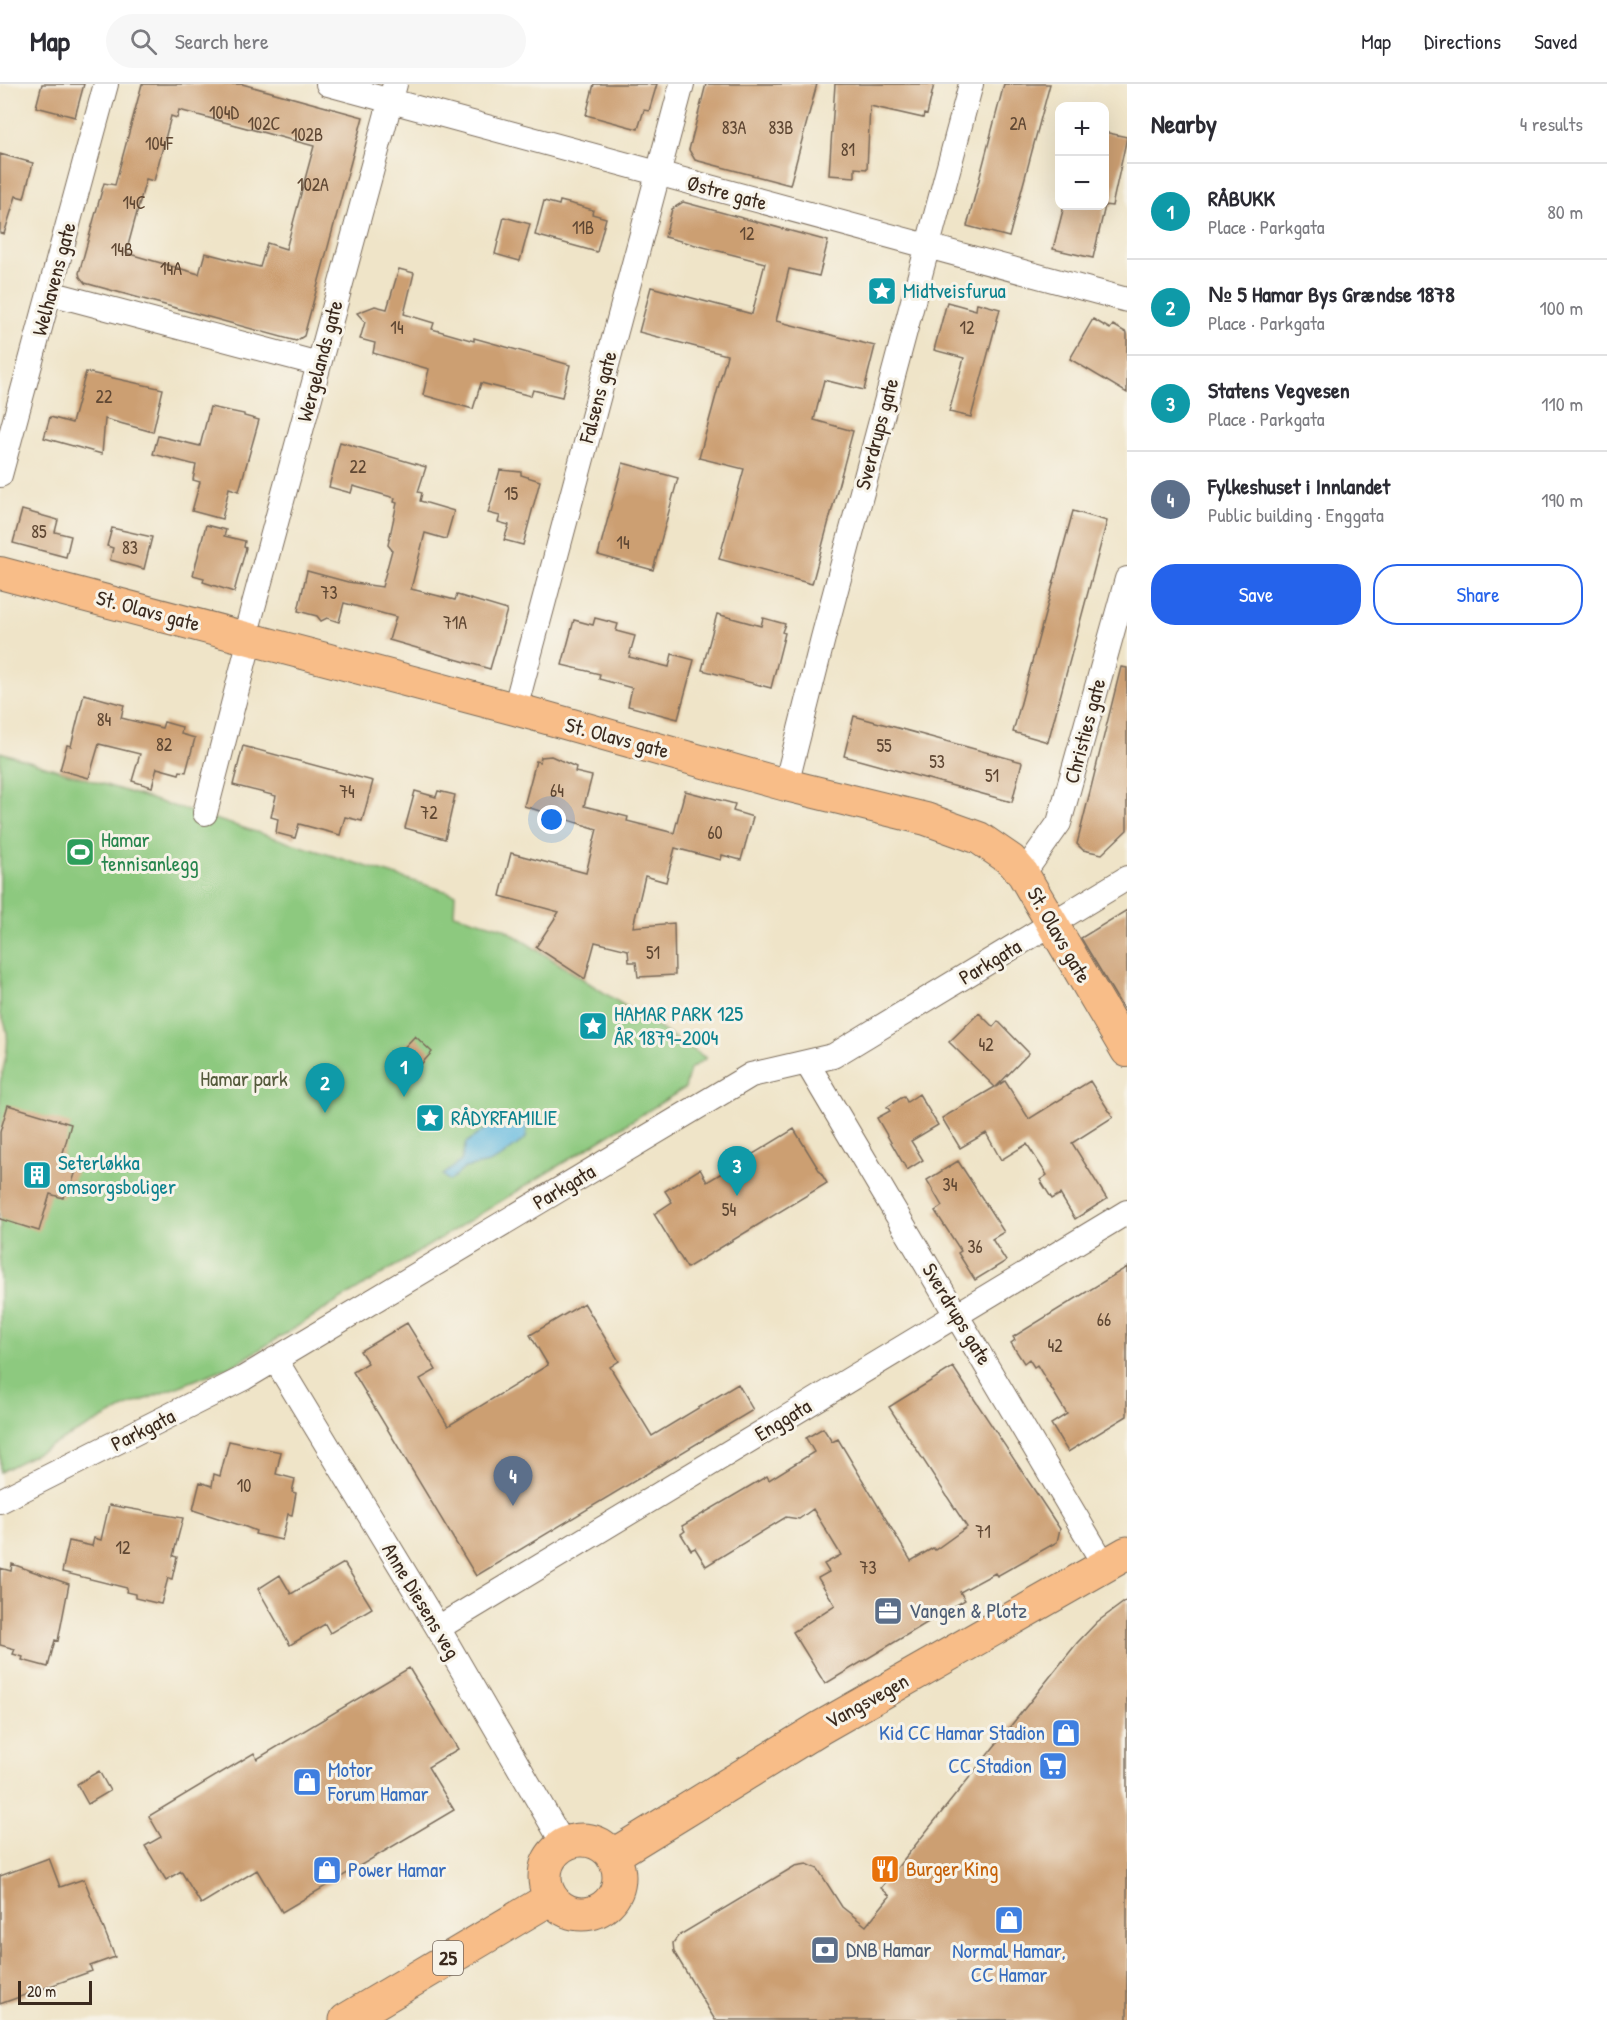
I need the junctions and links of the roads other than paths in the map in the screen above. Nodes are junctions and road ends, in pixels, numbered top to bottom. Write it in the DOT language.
graph roads {
  1 [pos="106,84"];
  2 [pos="328,84"];
  3 [pos="682,84"];
  4 [pos="970,84"];
  5 [pos="393,92"];
  6 [pos="657,175"];
  7 [pos="927,246"];
  8 [pos="50,293"];
  9 [pos="1127,300"];
  10 [pos="319,364"];
  11 [pos="0,475"];
  12 [pos="0,573"];
  13 [pos="1127,579"];
  14 [pos="247,638"];
  15 [pos="515,709"];
  16 [pos="786,785"];
  17 [pos="206,813"];
  18 [pos="1023,874"];
  19 [pos="1127,878"];
  20 [pos="1053,924"];
  21 [pos="1127,1051"];
  22 [pos="807,1063"];
  23 [pos="1127,1212"];
  24 [pos="958,1314"];
  25 [pos="275,1359"];
  26 [pos="0,1501"];
  27 [pos="1116,1559"];
  28 [pos="438,1628"];
  29 [pos="564,1845"];
  30 [pos="612,1856"];
  31 [pos="551,1898"];
  32 [pos="346,2020"];
  1 -- 8 [label="street, Welhavens gate"];
  2 -- 5 [label="street, Østre gate"];
  3 -- 6 [label="street, Falsens gate"];
  4 -- 7 [label="street, Sverdrups gate"];
  5 -- 6 [label="street, Østre gate"];
  5 -- 10 [label="street, Wergelands gate"];
  6 -- 7 [label="street, Østre gate"];
  6 -- 15 [label="street, Falsens gate"];
  7 -- 9 [label="street, Østre gate"];
  7 -- 16 [label="street, Sverdrups gate"];
  8 -- 10 [label="street"];
  8 -- 11 [label="street, Welhavens gate"];
  10 -- 14 [label="street, Wergelands gate"];
  12 -- 14 [label="main road, St. Olavs gate"];
  13 -- 18 [label="street, Christies gate"];
  14 -- 15 [label="main road, St. Olavs gate"];
  14 -- 17 [label="street, Wergelands gate"];
  15 -- 16 [label="main road, St. Olavs gate"];
  16 -- 18 [label="main road, St. Olavs gate"];
  18 -- 20 [label="main road, St. Olavs gate"];
  19 -- 20 [label="street, Parkgata"];
  20 -- 21 [label="main road, St. Olavs gate"];
  20 -- 22 [label="street, Parkgata"];
  22 -- 24 [label="street, Sverdrups gate"];
  22 -- 25 [label="street, Parkgata"];
  23 -- 24 [label="street, Enggata"];
  24 -- 27 [label="street, Sverdrups gate"];
  24 -- 28 [label="street, Enggata"];
  25 -- 26 [label="street, Parkgata"];
  25 -- 28 [label="street, Anne Diesens veg"];
  27 -- 30 [label="highway, Vangsvegen"];
  28 -- 29 [label="street, Anne Diesens veg"];
  29 -- 30 [label="highway"];
  29 -- 31 [label="highway"];
  30 -- 31 [label="highway"];
  31 -- 32 [label="highway, 25"];
}
